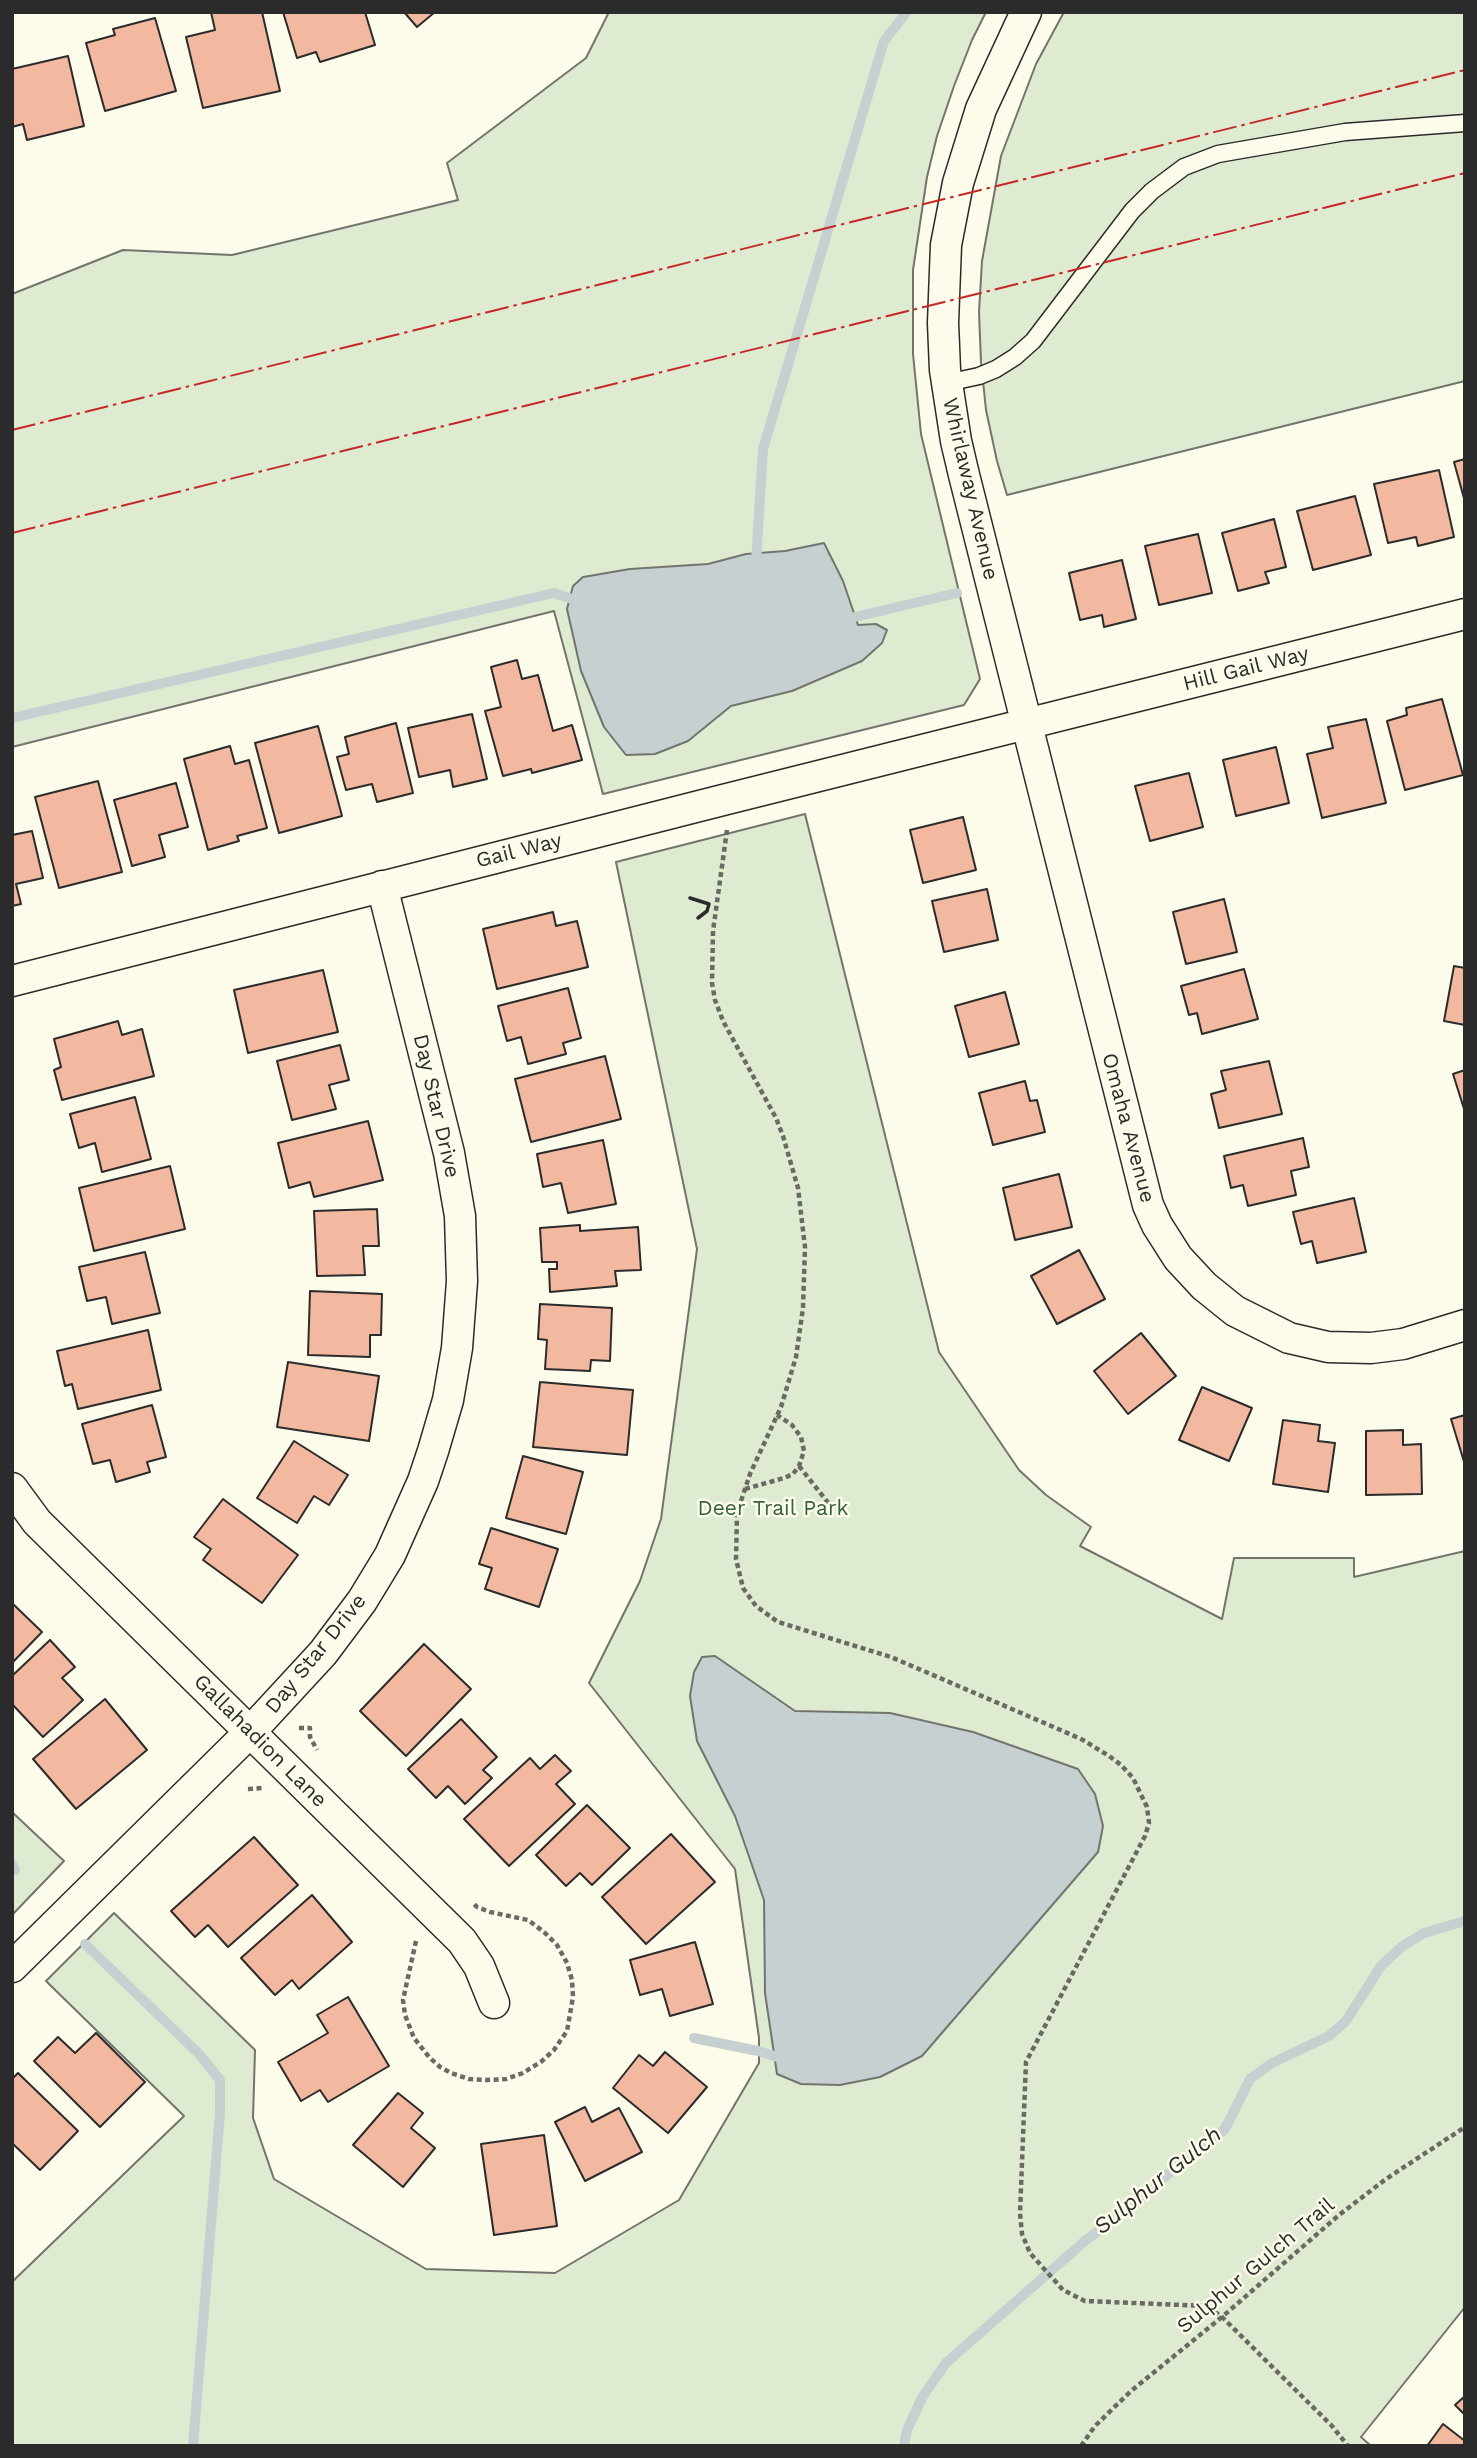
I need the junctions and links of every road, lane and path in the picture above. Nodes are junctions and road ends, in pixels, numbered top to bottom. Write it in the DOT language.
graph roads {
  1 [pos="1026,12"];
  2 [pos="1465,123"];
  3 [pos="947,383"];
  4 [pos="1465,614"];
  5 [pos="1027,723"];
  6 [pos="727,830"];
  7 [pos="382,886"];
  8 [pos="12,981"];
  9 [pos="1465,1325"];
  10 [pos="777,1415"];
  11 [pos="799,1466"];
  12 [pos="12,1488"];
  13 [pos="745,1489"];
  14 [pos="833,1509"];
  15 [pos="251,1731"];
  16 [pos="12,1967"];
  17 [pos="494,2003"];
  18 [pos="1465,2126"];
  19 [pos="1222,2317"];
  20 [pos="1081,2446"];
  21 [pos="1348,2446"];
  1 -- 3 [label="street, Whirlaway Avenue"];
  2 -- 3 [label="lane"];
  3 -- 5 [label="street, Whirlaway Avenue"];
  4 -- 5 [label="street, Hill Gail Way"];
  5 -- 7 [label="street, Gail Way"];
  5 -- 9 [label="street, Omaha Avenue"];
  6 -- 10 [label="path"];
  7 -- 8 [label="street, Gail Way"];
  7 -- 15 [label="street, Day Star Drive"];
  10 -- 11 [label="path"];
  10 -- 13 [label="path"];
  11 -- 13 [label="path"];
  11 -- 14 [label="path"];
  12 -- 15 [label="street, Gallahadion Lane"];
  13 -- 19 [label="path"];
  15 -- 16 [label="street, Day Star Drive"];
  15 -- 17 [label="street, Gallahadion Lane"];
  18 -- 19 [label="path, Sulphur Gulch Trail"];
  19 -- 20 [label="path, Sulphur Gulch Trail"];
  19 -- 21 [label="path"];
}
